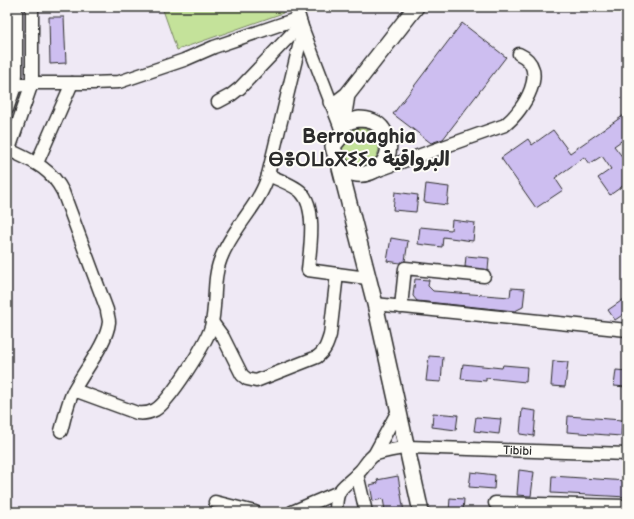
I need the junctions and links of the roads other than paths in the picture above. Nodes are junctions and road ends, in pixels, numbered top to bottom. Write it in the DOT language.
graph roads {
  1 [pos="32,7"];
  2 [pos="416,7"];
  3 [pos="18,8"];
  4 [pos="300,20"];
  5 [pos="518,54"];
  6 [pos="32,83"];
  7 [pos="72,83"];
  8 [pos="11,87"];
  9 [pos="347,95"];
  10 [pos="218,102"];
  11 [pos="331,102"];
  12 [pos="7,109"];
  13 [pos="342,130"];
  14 [pos="8,152"];
  15 [pos="37,163"];
  16 [pos="339,164"];
  17 [pos="368,174"];
  18 [pos="268,175"];
  19 [pos="337,274"];
  20 [pos="484,276"];
  21 [pos="367,278"];
  22 [pos="375,304"];
  23 [pos="401,307"];
  24 [pos="212,322"];
  25 [pos="627,330"];
  26 [pos="74,390"];
  27 [pos="399,409"];
  28 [pos="61,431"];
  29 [pos="408,447"];
  30 [pos="627,454"];
  31 [pos="374,455"];
  32 [pos="357,474"];
  33 [pos="339,492"];
  34 [pos="215,502"];
  35 [pos="495,503"];
  36 [pos="627,506"];
  37 [pos="532,508"];
  38 [pos="255,512"];
  39 [pos="292,512"];
  40 [pos="336,512"];
  41 [pos="366,512"];
  42 [pos="422,512"];
  1 -- 6 [label="street"];
  2 -- 9 [label="street"];
  3 -- 8 [label="street"];
  4 -- 7 [label="street"];
  4 -- 10 [label="street"];
  4 -- 11 [label="street"];
  4 -- 18 [label="street"];
  5 -- 17 [label="street"];
  6 -- 7 [label="street"];
  6 -- 8 [label="street"];
  6 -- 14 [label="street"];
  7 -- 15 [label="street"];
  8 -- 12 [label="street"];
  9 -- 11 [label="street"];
  9 -- 13 [label="street"];
  11 -- 13 [label="street"];
  13 -- 16 [label="street"];
  13 -- 17 [label="street"];
  14 -- 15 [label="street"];
  15 -- 26 [label="street"];
  16 -- 17 [label="street"];
  16 -- 21 [label="street"];
  18 -- 19 [label="street"];
  18 -- 24 [label="street"];
  19 -- 21 [label="street"];
  19 -- 24 [label="street"];
  20 -- 23 [label="street"];
  21 -- 22 [label="street"];
  22 -- 23 [label="street"];
  22 -- 27 [label="street"];
  23 -- 25 [label="street"];
  24 -- 26 [label="street"];
  26 -- 28 [label="street"];
  27 -- 29 [label="street"];
  27 -- 31 [label="street"];
  29 -- 30 [label="street, Tibibi"];
  29 -- 31 [label="street, Tibibi"];
  29 -- 42 [label="street"];
  31 -- 32 [label="street"];
  32 -- 33 [label="street"];
  32 -- 41 [label="street"];
  33 -- 39 [label="street"];
  33 -- 40 [label="street"];
  34 -- 38 [label="street"];
  35 -- 37 [label="street"];
  36 -- 37 [label="street"];
}
